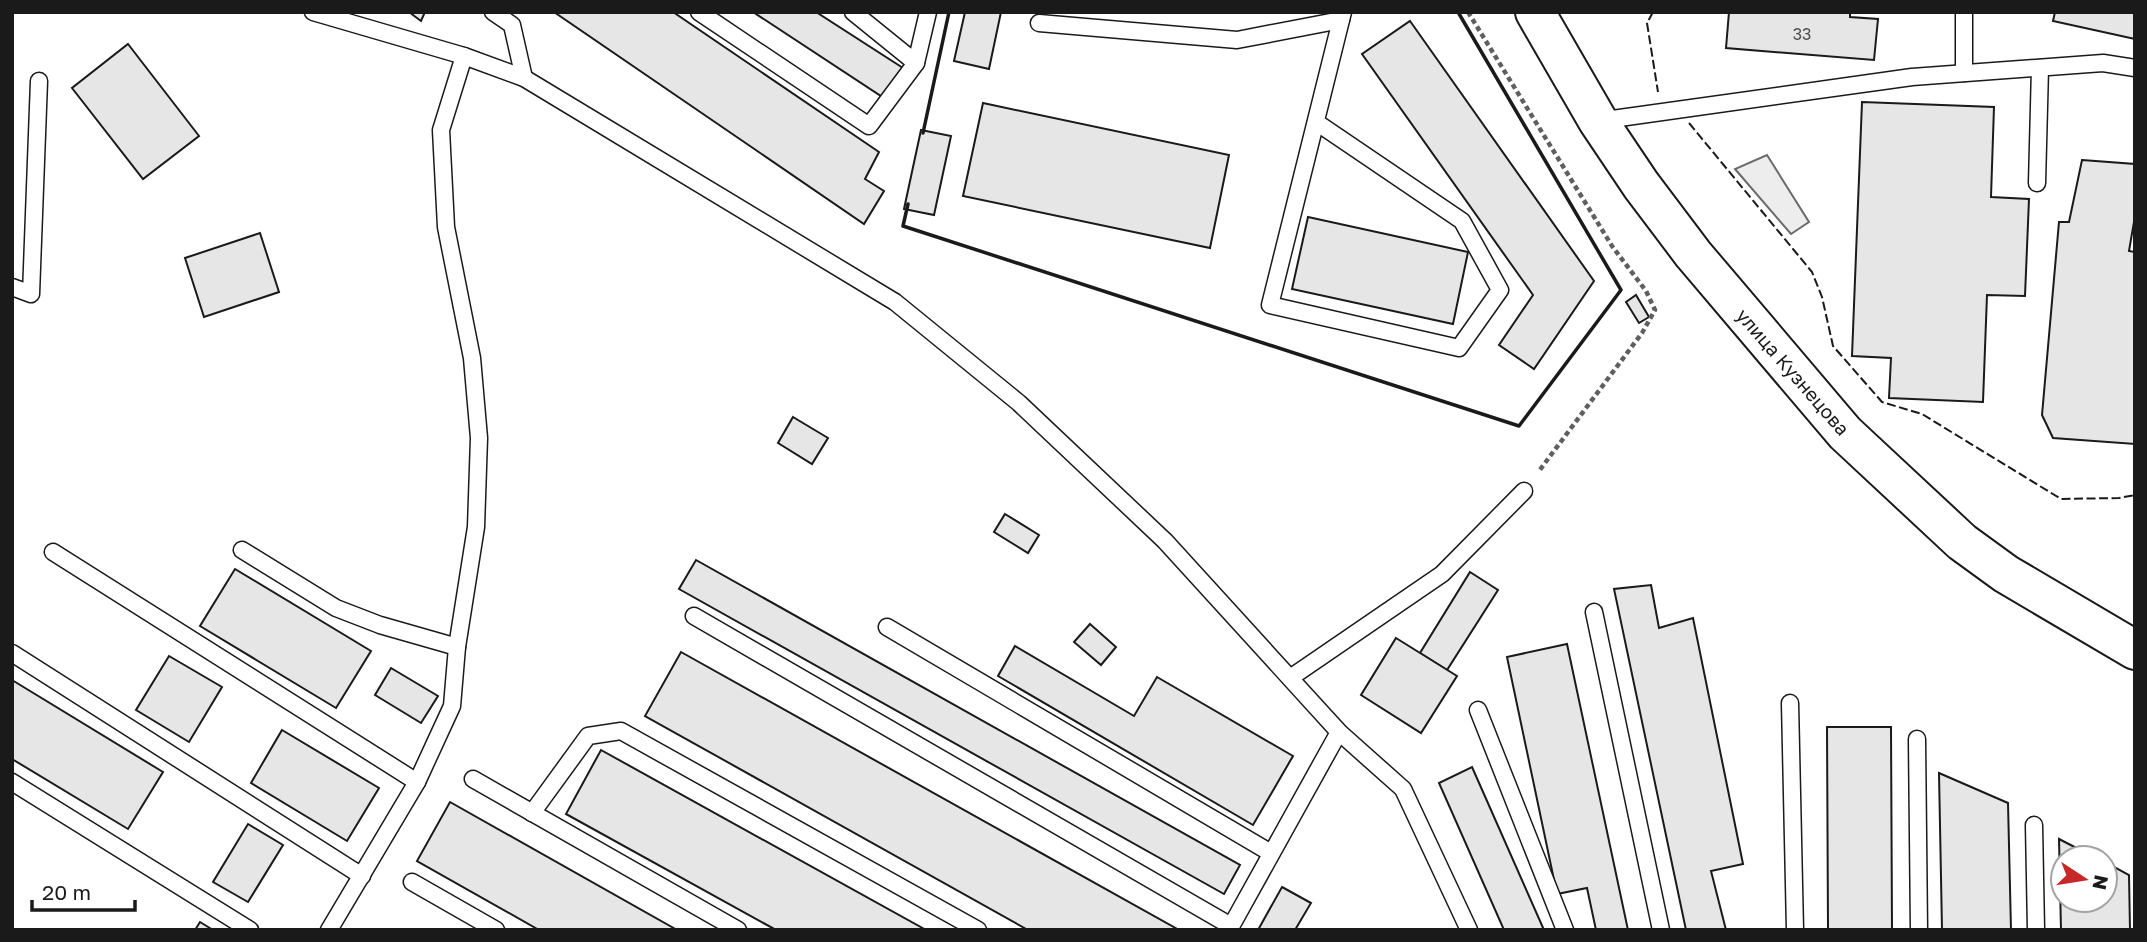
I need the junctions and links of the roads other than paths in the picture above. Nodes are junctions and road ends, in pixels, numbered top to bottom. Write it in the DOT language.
graph roads {
  1 [pos="313,12"];
  2 [pos="493,12"];
  3 [pos="699,12"];
  4 [pos="853,12"];
  5 [pos="928,12"];
  6 [pos="1535,12"];
  7 [pos="1964,12"];
  8 [pos="1342,16"];
  9 [pos="1039,23"];
  10 [pos="464,56"];
  11 [pos="916,63"];
  12 [pos="2040,68"];
  13 [pos="2135,68"];
  14 [pos="1964,73"];
  15 [pos="524,78"];
  16 [pos="39,80"];
  17 [pos="1598,121"];
  18 [pos="1316,122"];
  19 [pos="2038,183"];
  20 [pos="12,287"];
  21 [pos="1524,491"];
  22 [pos="242,550"];
  23 [pos="52,552"];
  24 [pos="1594,612"];
  25 [pos="694,616"];
  26 [pos="887,627"];
  27 [pos="457,648"];
  28 [pos="2135,650"];
  29 [pos="12,653"];
  30 [pos="1290,678"];
  31 [pos="1790,703"];
  32 [pos="1478,710"];
  33 [pos="1339,732"];
  34 [pos="1917,739"];
  35 [pos="473,779"];
  36 [pos="12,782"];
  37 [pos="417,782"];
  38 [pos="532,813"];
  39 [pos="2034,825"];
  40 [pos="1271,853"];
  41 [pos="362,876"];
  42 [pos="412,882"];
  43 [pos="1230,928"];
  44 [pos="250,930"];
  45 [pos="329,930"];
  46 [pos="496,930"];
  47 [pos="737,930"];
  48 [pos="978,930"];
  49 [pos="1469,930"];
  50 [pos="1565,930"];
  51 [pos="1661,930"];
  52 [pos="1796,930"];
  53 [pos="1919,930"];
  54 [pos="2036,930"];
  1 -- 10 [label="lane"];
  2 -- 15 [label="lane"];
  3 -- 11 [label="lane"];
  4 -- 11 [label="lane"];
  5 -- 11 [label="lane"];
  6 -- 17 [label="main road, улица Кузнецова"];
  7 -- 14 [label="lane"];
  8 -- 9 [label="lane"];
  8 -- 18 [label="lane"];
  10 -- 15 [label="lane"];
  10 -- 27 [label="lane"];
  12 -- 13 [label="lane"];
  12 -- 14 [label="lane"];
  12 -- 19 [label="lane"];
  14 -- 17 [label="lane"];
  15 -- 30 [label="lane"];
  16 -- 20 [label="lane"];
  17 -- 28 [label="main road, улица Кузнецова"];
  18 -- 18 [label="lane"];
  21 -- 30 [label="lane"];
  22 -- 27 [label="lane"];
  23 -- 37 [label="lane"];
  24 -- 51 [label="lane"];
  25 -- 43 [label="lane"];
  26 -- 40 [label="lane"];
  27 -- 37 [label="lane"];
  29 -- 41 [label="lane"];
  30 -- 33 [label="lane"];
  31 -- 52 [label="lane"];
  32 -- 50 [label="lane"];
  33 -- 40 [label="lane"];
  33 -- 49 [label="lane"];
  34 -- 53 [label="lane"];
  35 -- 38 [label="lane"];
  36 -- 44 [label="lane"];
  37 -- 41 [label="lane"];
  38 -- 47 [label="lane"];
  38 -- 48 [label="lane"];
  39 -- 54 [label="lane"];
  40 -- 43 [label="lane"];
  41 -- 45 [label="lane"];
  42 -- 46 [label="lane"];
}
